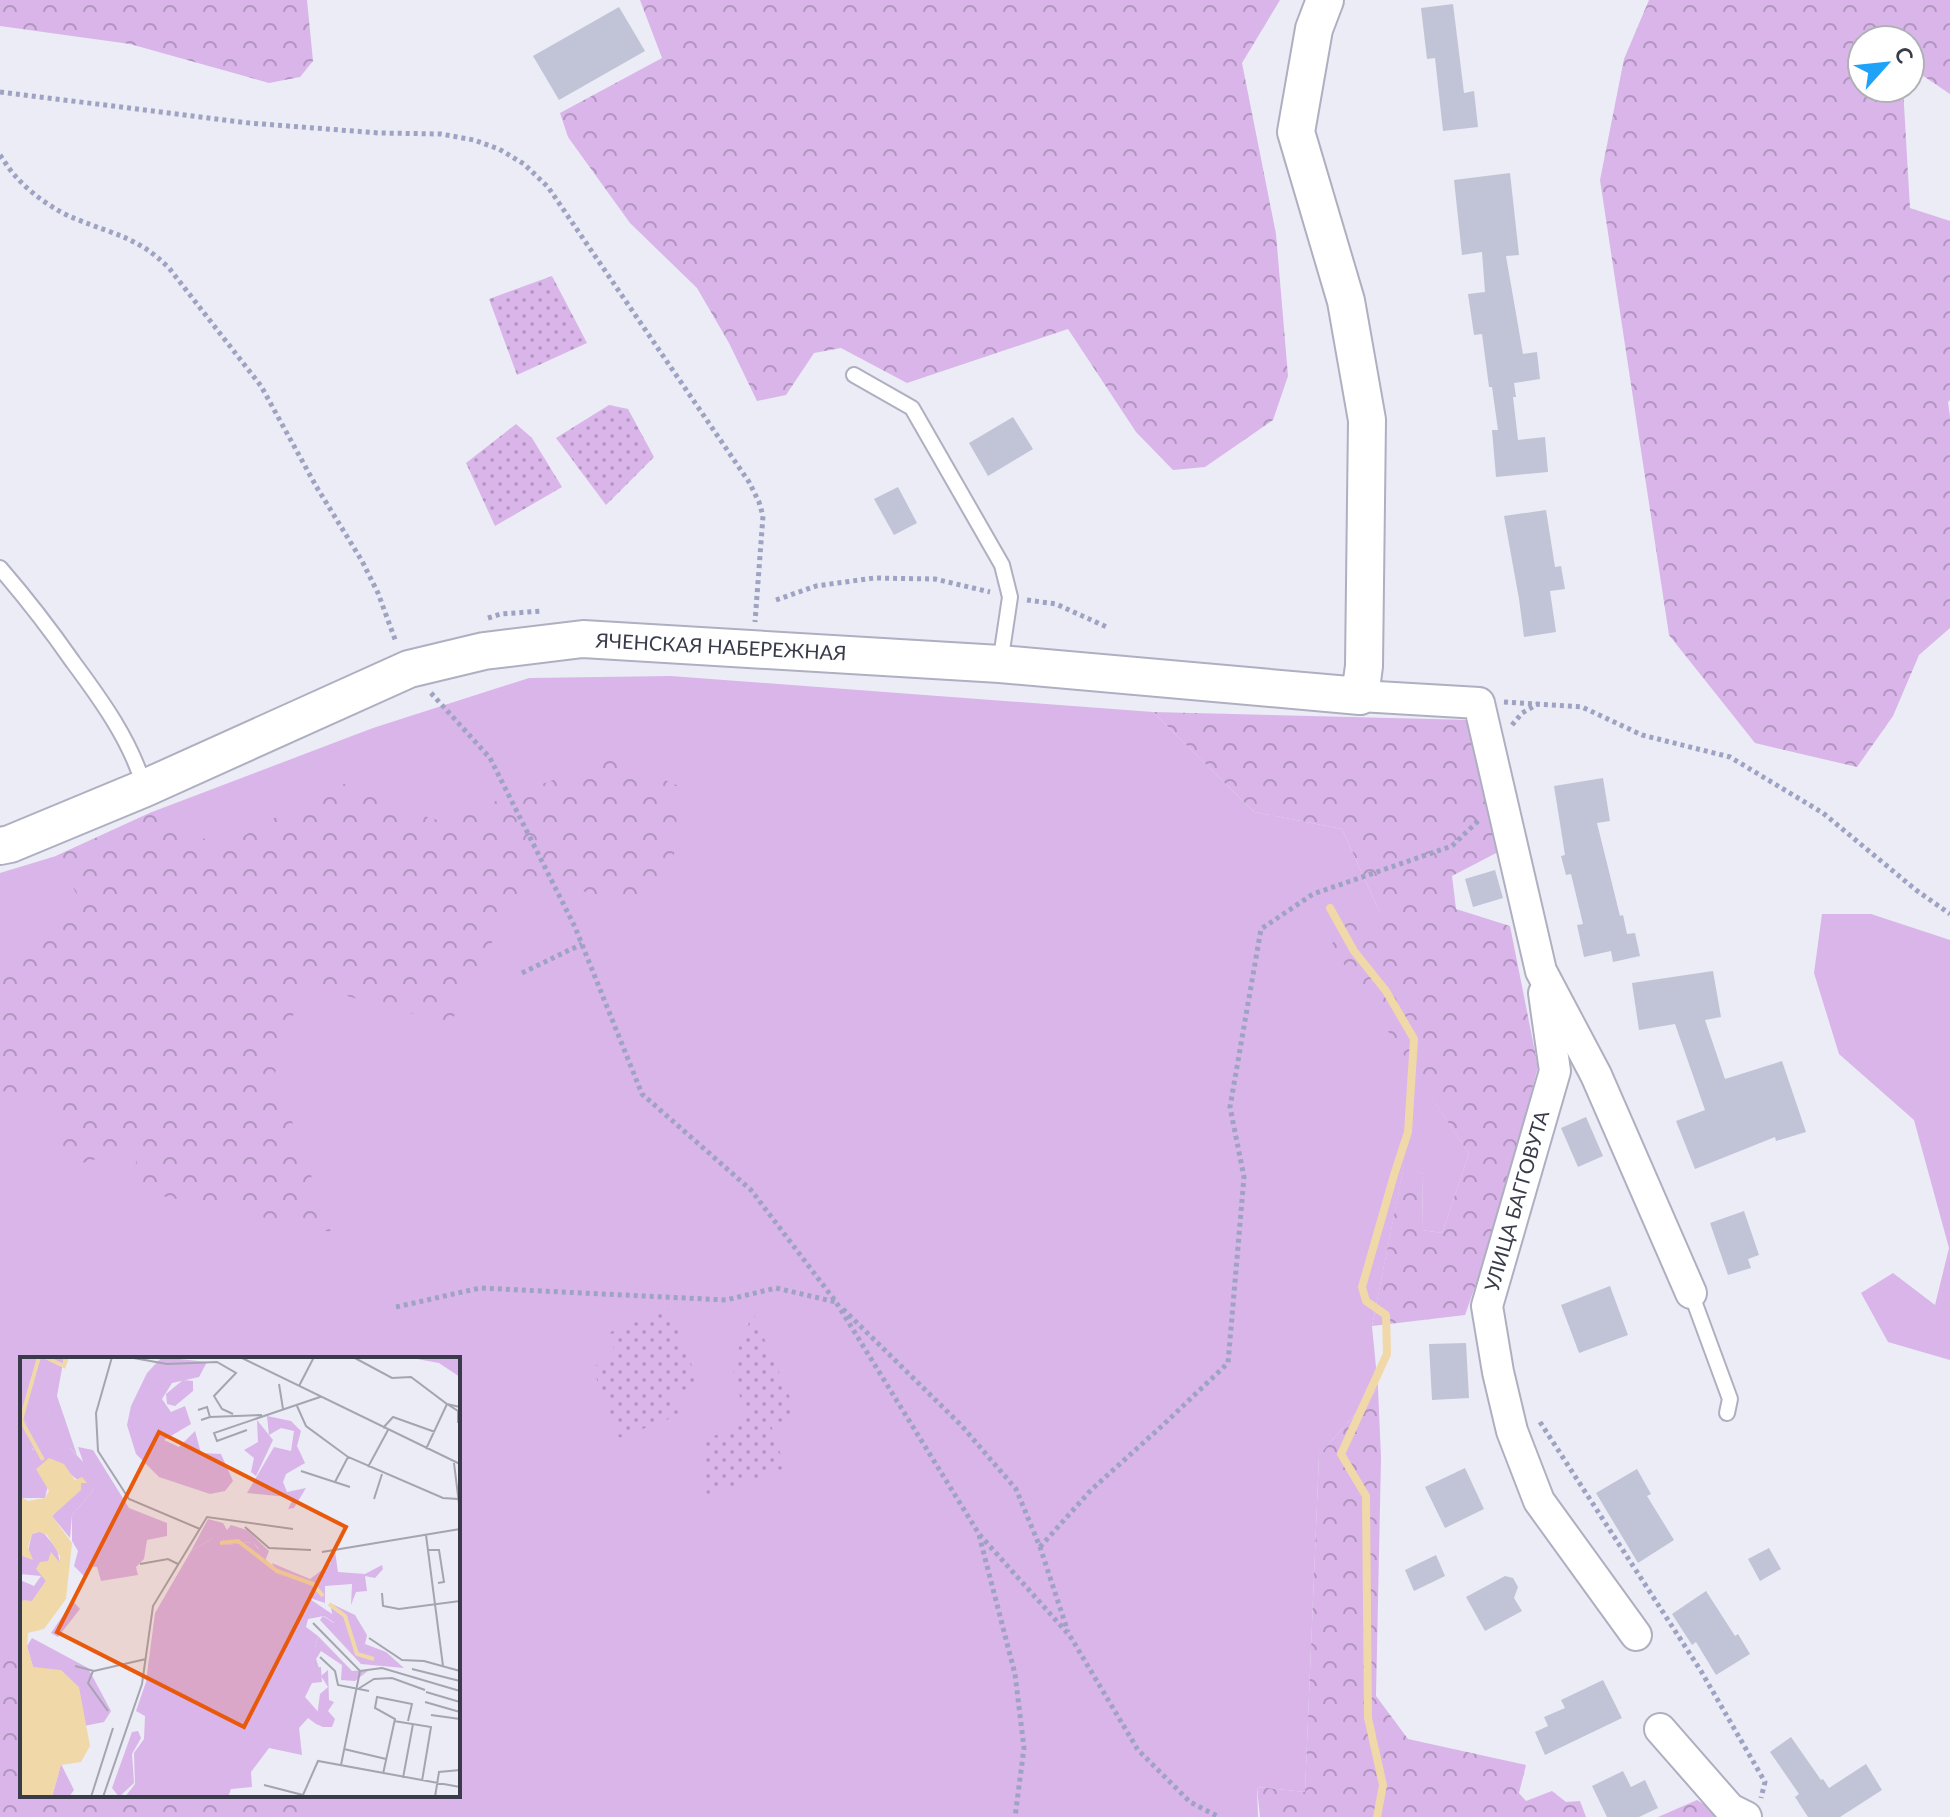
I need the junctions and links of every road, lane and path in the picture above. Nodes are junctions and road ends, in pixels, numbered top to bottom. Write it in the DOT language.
graph roads {
  1 [pos="1325,0"];
  2 [pos="0,92"];
  3 [pos="0,155"];
  4 [pos="854,375"];
  5 [pos="0,568"];
  6 [pos="1010,597"];
  7 [pos="776,600"];
  8 [pos="544,611"];
  9 [pos="487,618"];
  10 [pos="755,623"];
  11 [pos="1109,628"];
  12 [pos="403,658"];
  13 [pos="1000,664"];
  14 [pos="1360,696"];
  15 [pos="1479,703"];
  16 [pos="145,788"];
  17 [pos="1501,799"];
  18 [pos="0,846"];
  19 [pos="1950,914"];
  20 [pos="582,944"];
  21 [pos="1541,971"];
  22 [pos="522,973"];
  23 [pos="1691,1293"];
  24 [pos="836,1302"];
  25 [pos="396,1307"];
  26 [pos="1727,1413"];
  27 [pos="1538,1419"];
  28 [pos="979,1534"];
  29 [pos="1040,1547"];
  30 [pos="1636,1635"];
  31 [pos="1070,1636"];
  32 [pos="1660,1729"];
  33 [pos="1752,1815"];
  34 [pos="1015,1817"];
  35 [pos="1219,1817"];
  1 -- 14 [label="street"];
  2 -- 10 [label="path"];
  3 -- 12 [label="path"];
  4 -- 6 [label="lane"];
  5 -- 16 [label="lane"];
  6 -- 7 [label="path"];
  6 -- 11 [label="path"];
  6 -- 13 [label="lane"];
  8 -- 9 [label="path"];
  12 -- 13 [label="street, ЯЧЕНСКАЯ НАБЕРЕЖНАЯ"];
  12 -- 16 [label="street, ЯЧЕНСКАЯ НАБЕРЕЖНАЯ"];
  12 -- 20 [label="path"];
  13 -- 14 [label="street, ЯЧЕНСКАЯ НАБЕРЕЖНАЯ"];
  14 -- 15 [label="street, ЯЧЕНСКАЯ НАБЕРЕЖНАЯ"];
  15 -- 17 [label="street"];
  15 -- 19 [label="path"];
  16 -- 18 [label="street, ЯЧЕНСКАЯ НАБЕРЕЖНАЯ"];
  17 -- 21 [label="street"];
  17 -- 29 [label="path"];
  20 -- 22 [label="path"];
  20 -- 24 [label="path"];
  21 -- 23 [label="street"];
  21 -- 30 [label="street, УЛИЦА БАГГОВУТА"];
  23 -- 26 [label="lane"];
  24 -- 25 [label="path"];
  24 -- 28 [label="path"];
  24 -- 29 [label="path"];
  27 -- 33 [label="path"];
  28 -- 31 [label="path"];
  28 -- 34 [label="path"];
  29 -- 31 [label="path"];
  31 -- 35 [label="path"];
  32 -- 33 [label="street"];
}
